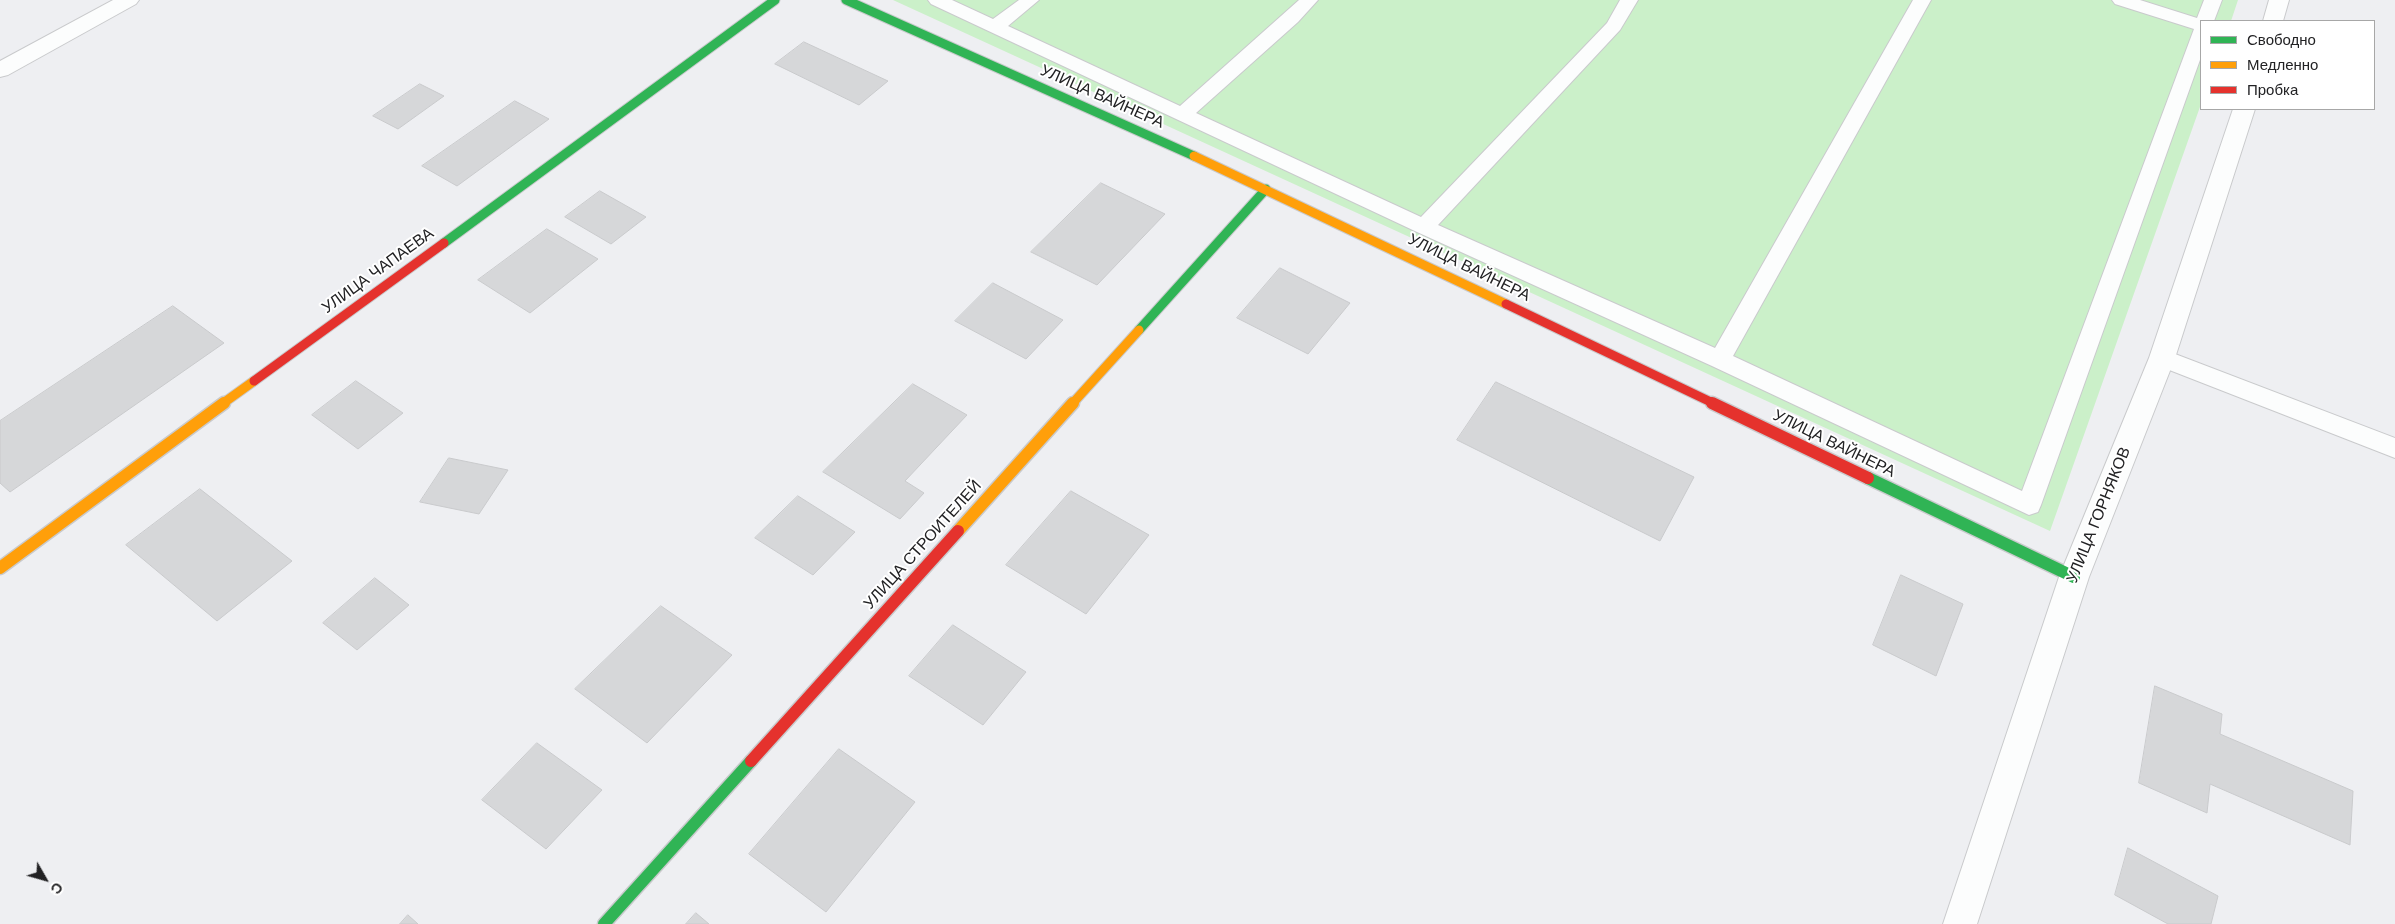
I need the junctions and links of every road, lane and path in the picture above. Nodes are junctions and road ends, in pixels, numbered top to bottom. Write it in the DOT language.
graph roads {
  1 [pos="130,0"];
  2 [pos="775,0"];
  3 [pos="846,0"];
  4 [pos="937,0"];
  5 [pos="1030,0"];
  6 [pos="1309,0"];
  7 [pos="1629,0"];
  8 [pos="1922,0"];
  9 [pos="2121,0"];
  10 [pos="2213,0"];
  11 [pos="2280,0"];
  12 [pos="2205,20"];
  13 [pos="2273,20"];
  14 [pos="2200,24"];
  15 [pos="995,27"];
  16 [pos="2200,35"];
  17 [pos="0,70"];
  18 [pos="2244,110"];
  19 [pos="1184,113"];
  20 [pos="1266,188"];
  21 [pos="1424,226"];
  22 [pos="2162,358"];
  23 [pos="1720,360"];
  24 [pos="2395,448"];
  25 [pos="0,568"];
  26 [pos="2074,577"];
  27 [pos="604,924"];
  28 [pos="1960,924"];
  1 -- 17 [label="street"];
  2 -- 25 [label="street, УЛИЦА ЧАПАЕВА"];
  3 -- 20 [label="street, УЛИЦА ВАЙНЕРА"];
  4 -- 15 [label="lane"];
  5 -- 15 [label="lane"];
  6 -- 19 [label="lane"];
  7 -- 21 [label="lane"];
  8 -- 23 [label="lane"];
  9 -- 14 [label="lane"];
  10 -- 12 [label="lane"];
  11 -- 13 [label="street"];
  15 -- 19 [label="lane"];
  16 -- 23 [label="lane"];
  18 -- 22 [label="street, УЛИЦА ГОРНЯКОВ"];
  19 -- 21 [label="lane"];
  20 -- 26 [label="street, УЛИЦА ВАЙНЕРА"];
  20 -- 27 [label="street, УЛИЦА СТРОИТЕЛЕЙ"];
  21 -- 23 [label="lane"];
  22 -- 24 [label="lane"];
  22 -- 26 [label="street, УЛИЦА ГОРНЯКОВ"];
  26 -- 28 [label="street, УЛИЦА ГОРНЯКОВ"];
}
